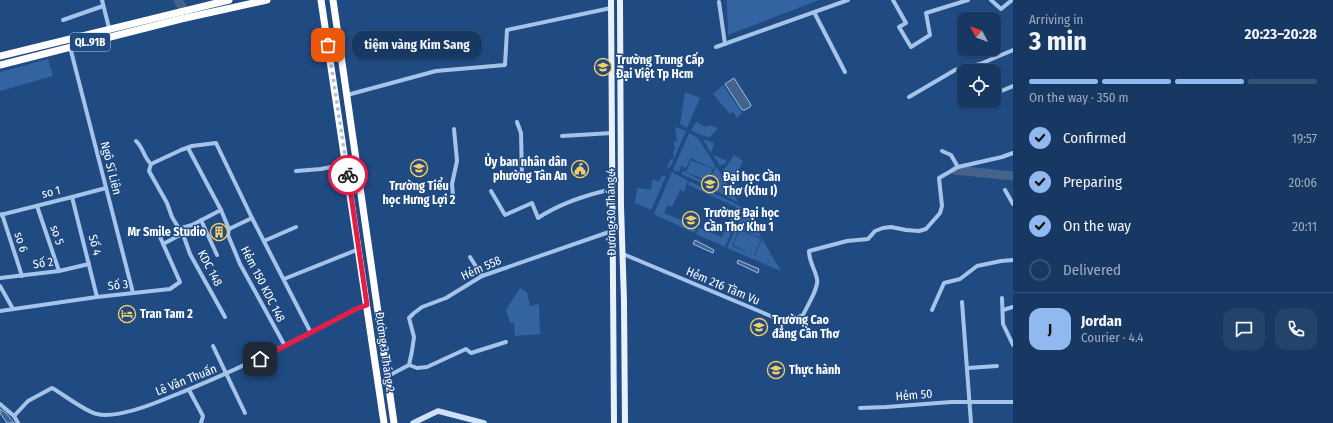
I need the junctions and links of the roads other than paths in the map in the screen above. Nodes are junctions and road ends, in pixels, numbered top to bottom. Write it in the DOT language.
graph roads {
  1 [pos="102,0"];
  2 [pos="229,0"];
  3 [pos="267,0"];
  4 [pos="321,0"];
  5 [pos="333,0"];
  6 [pos="611,0"];
  7 [pos="848,0"];
  8 [pos="893,0"];
  9 [pos="968,0"];
  10 [pos="991,0"];
  11 [pos="1012,0"];
  12 [pos="719,2"];
  13 [pos="620,3"];
  14 [pos="103,6"];
  15 [pos="611,8"];
  16 [pos="197,12"];
  17 [pos="814,12"];
  18 [pos="63,20"];
  19 [pos="109,28"];
  20 [pos="68,38"];
  21 [pos="724,44"];
  22 [pos="716,47"];
  23 [pos="70,48"];
  24 [pos="1013,50"];
  25 [pos="0,56"];
  26 [pos="0,65"];
  27 [pos="845,72"];
  28 [pos="1013,86"];
  29 [pos="1001,91"];
  30 [pos="347,95"];
  31 [pos="909,97"];
  32 [pos="517,122"];
  33 [pos="454,129"];
  34 [pos="612,133"];
  35 [pos="562,136"];
  36 [pos="136,141"];
  37 [pos="188,148"];
  38 [pos="942,151"];
  39 [pos="1013,153"];
  40 [pos="151,164"];
  41 [pos="346,164"];
  42 [pos="958,167"];
  43 [pos="296,171"];
  44 [pos="522,177"];
  45 [pos="106,188"];
  46 [pos="1005,190"];
  47 [pos="491,191"];
  48 [pos="604,191"];
  49 [pos="453,196"];
  50 [pos="72,197"];
  51 [pos="362,197"];
  52 [pos="351,200"];
  53 [pos="1013,204"];
  54 [pos="37,206"];
  55 [pos="612,206"];
  56 [pos="621,206"];
  57 [pos="221,210"];
  58 [pos="1,214"];
  59 [pos="252,218"];
  60 [pos="365,219"];
  61 [pos="201,220"];
  62 [pos="355,220"];
  63 [pos="296,227"];
  64 [pos="178,229"];
  65 [pos="229,229"];
  66 [pos="157,230"];
  67 [pos="612,231"];
  68 [pos="182,234"];
  69 [pos="264,241"];
  70 [pos="163,244"];
  71 [pos="359,249"];
  72 [pos="623,254"];
  73 [pos="216,255"];
  74 [pos="470,257"];
  75 [pos="1013,260"];
  76 [pos="89,264"];
  77 [pos="59,270"];
  78 [pos="22,276"];
  79 [pos="482,276"];
  80 [pos="0,278"];
  81 [pos="284,279"];
  82 [pos="0,286"];
  83 [pos="133,293"];
  84 [pos="97,297"];
  85 [pos="1002,298"];
  86 [pos="962,302"];
  87 [pos="367,305"];
  88 [pos="1013,307"];
  89 [pos="13,309"];
  90 [pos="932,310"];
  91 [pos="1002,310"];
  92 [pos="0,311"];
  93 [pos="225,317"];
  94 [pos="311,333"];
  95 [pos="506,342"];
  96 [pos="1013,345"];
  97 [pos="213,346"];
  98 [pos="285,346"];
  99 [pos="408,365"];
  100 [pos="996,366"];
  101 [pos="968,368"];
  102 [pos="226,374"];
  103 [pos="388,376"];
  104 [pos="189,390"];
  105 [pos="970,402"];
  106 [pos="1013,402"];
  107 [pos="0,404"];
  108 [pos="860,408"];
  109 [pos="245,413"];
  110 [pos="14,416"];
  111 [pos="18,423"];
  112 [pos="201,423"];
  113 [pos="384,423"];
  114 [pos="394,423"];
  115 [pos="413,423"];
  116 [pos="484,423"];
  117 [pos="614,423"];
  118 [pos="625,423"];
  119 [pos="971,423"];
  1 -- 14 [label="street"];
  2 -- 16 [label="highway, QL.91B"];
  3 -- 16 [label="highway, QL.91B"];
  4 -- 41 [label="highway, Đường 3 Tháng 2"];
  5 -- 30 [label="highway, Đường 3 Tháng 2"];
  6 -- 15 [label="main road, Đường 30 Tháng 4"];
  7 -- 17 [label="street"];
  8 -- 9 [label="street"];
  10 -- 11 [label="street"];
  12 -- 21 [label="street"];
  13 -- 15 [label="main road"];
  13 -- 56 [label="main road, Đường 30 Tháng 4"];
  14 -- 18 [label="street"];
  14 -- 19 [label="street"];
  15 -- 30 [label="street"];
  15 -- 34 [label="main road, Đường 30 Tháng 4"];
  16 -- 19 [label="highway, QL.91B"];
  16 -- 23 [label="highway, QL.91B"];
  17 -- 21 [label="street"];
  17 -- 27 [label="street"];
  19 -- 20 [label="highway, QL.91B"];
  20 -- 23 [label="highway"];
  20 -- 25 [label="highway, QL.91B"];
  21 -- 22 [label="street"];
  23 -- 26 [label="highway, QL.91B"];
  23 -- 45 [label="street, Ngô Sĩ Liên"];
  24 -- 31 [label="street"];
  28 -- 29 [label="street"];
  30 -- 51 [label="highway, Đường 3 Tháng 2"];
  32 -- 44 [label="street"];
  33 -- 49 [label="street"];
  34 -- 35 [label="street"];
  34 -- 55 [label="main road, Đường 30 Tháng 4"];
  36 -- 40 [label="street, KDC 148"];
  37 -- 40 [label="street"];
  37 -- 57 [label="street"];
  37 -- 59 [label="street"];
  38 -- 42 [label="street"];
  39 -- 42 [label="street, Hẻm 216 Tầm Vu"];
  40 -- 64 [label="street, KDC 148"];
  41 -- 43 [label="street"];
  41 -- 52 [label="highway, Đường 3 Tháng 2"];
  42 -- 72 [label="street, Hẻm 216 Tầm Vu"];
  45 -- 50 [label="street, so 1"];
  45 -- 83 [label="street, Ngô Sĩ Liên"];
  46 -- 53 [label="street"];
  47 -- 48 [label="street"];
  50 -- 54 [label="street, so 1"];
  50 -- 76 [label="street, Số 4"];
  51 -- 52 [label="highway"];
  51 -- 60 [label="highway, Đường 3 Tháng 2"];
  52 -- 62 [label="highway, Đường 3 Tháng 2"];
  54 -- 58 [label="street, so 1"];
  54 -- 77 [label="street, so 5"];
  55 -- 56 [label="main road"];
  55 -- 67 [label="main road, Đường 30 Tháng 4"];
  56 -- 72 [label="main road, Đường 30 Tháng 4"];
  57 -- 61 [label="street"];
  57 -- 65 [label="street"];
  58 -- 78 [label="street, so 6"];
  59 -- 65 [label="street"];
  59 -- 69 [label="street"];
  60 -- 62 [label="highway"];
  60 -- 103 [label="highway, Đường 3 Tháng 2"];
  61 -- 64 [label="street"];
  61 -- 73 [label="street, KDC 148"];
  62 -- 71 [label="highway, Đường 3 Tháng 2"];
  63 -- 69 [label="street"];
  64 -- 68 [label="street, KDC 148"];
  65 -- 98 [label="street, Hẻm 150 KDC 148"];
  66 -- 70 [label="street, Số 3"];
  67 -- 79 [label="street, Hẻm 558"];
  67 -- 117 [label="main road, Đường 30 Tháng 4"];
  68 -- 70 [label="street"];
  68 -- 93 [label="street, KDC 148"];
  69 -- 81 [label="street"];
  70 -- 83 [label="street, Số 3"];
  71 -- 81 [label="street"];
  71 -- 87 [label="highway, Đường 3 Tháng 2"];
  72 -- 118 [label="main road, Đường 30 Tháng 4"];
  74 -- 79 [label="street"];
  75 -- 90 [label="street"];
  76 -- 77 [label="street, Số 2"];
  76 -- 84 [label="street, Số 4"];
  77 -- 78 [label="street, Số 2"];
  78 -- 80 [label="street, Số 2"];
  79 -- 99 [label="street, Hẻm 558"];
  81 -- 94 [label="street"];
  82 -- 89 [label="street"];
  83 -- 84 [label="street, Số 3"];
  84 -- 89 [label="street, Số 3"];
  85 -- 91 [label="street"];
  86 -- 101 [label="street"];
  87 -- 94 [label="street, Lê Văn Thuấn"];
  87 -- 113 [label="highway, Đường 3 Tháng 2"];
  88 -- 91 [label="street"];
  89 -- 92 [label="street, Số 3"];
  91 -- 96 [label="street"];
  94 -- 98 [label="street, Lê Văn Thuấn"];
  95 -- 99 [label="street"];
  97 -- 102 [label="street"];
  98 -- 102 [label="street, Lê Văn Thuấn"];
  99 -- 103 [label="street"];
  100 -- 101 [label="street"];
  101 -- 105 [label="street"];
  102 -- 104 [label="street, Lê Văn Thuấn"];
  102 -- 109 [label="street"];
  103 -- 114 [label="highway, Đường 3 Tháng 2"];
  104 -- 110 [label="street, Lê Văn Thuấn"];
  104 -- 112 [label="street"];
  105 -- 106 [label="street, Hẻm 50"];
  105 -- 108 [label="street, Hẻm 50"];
  105 -- 119 [label="street"];
  107 -- 110 [label="street"];
  110 -- 111 [label="street"];
  115 -- 116 [label="street"];
}
